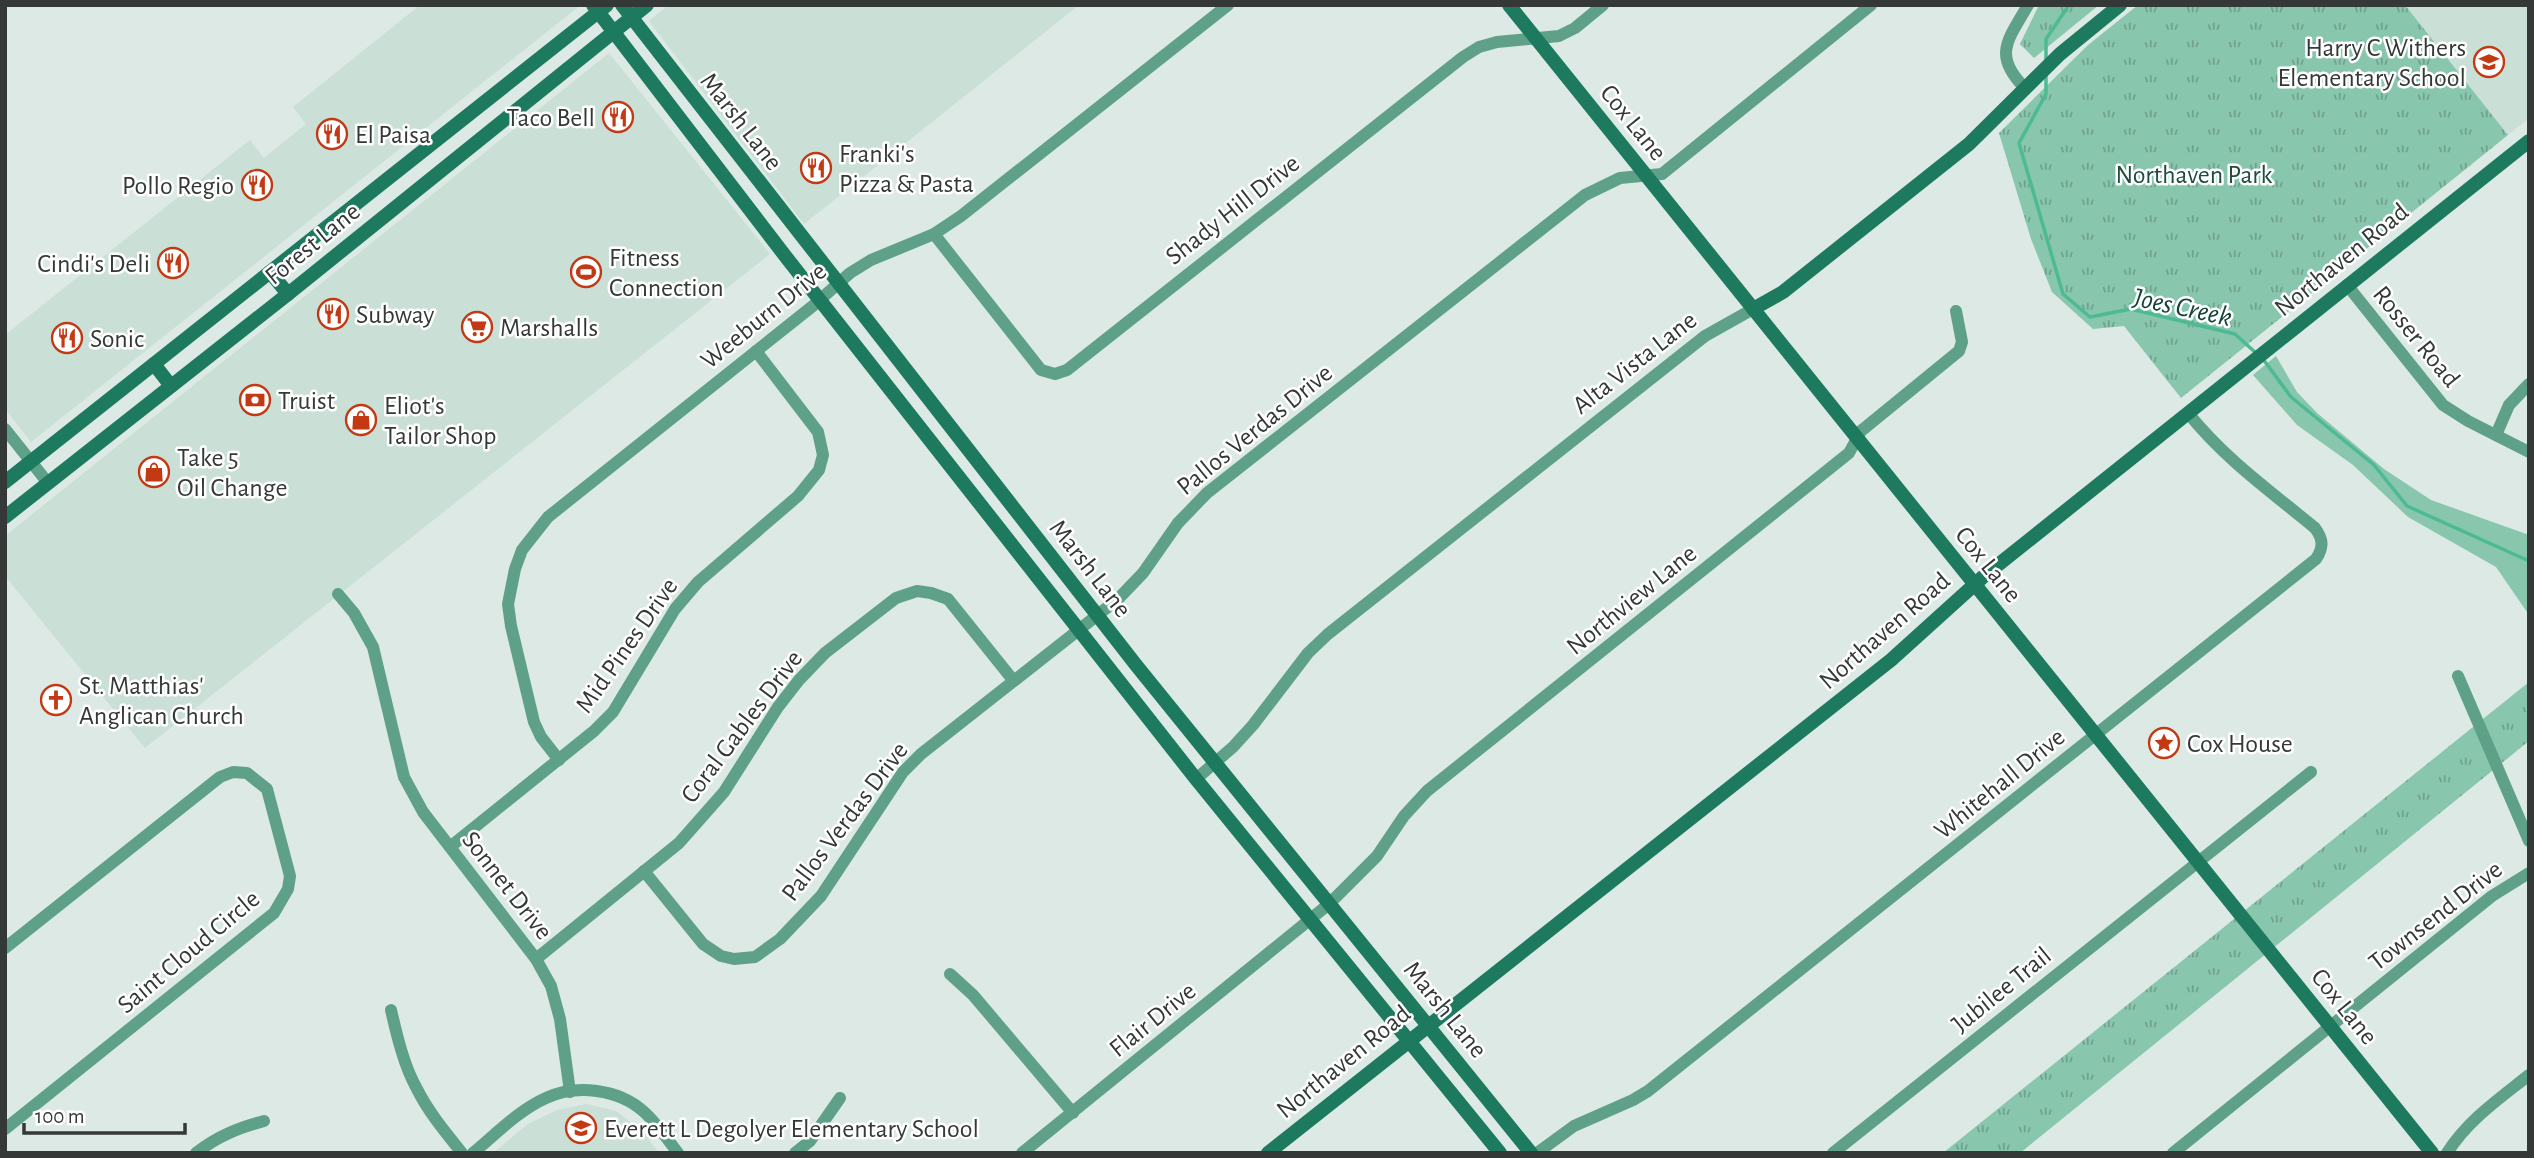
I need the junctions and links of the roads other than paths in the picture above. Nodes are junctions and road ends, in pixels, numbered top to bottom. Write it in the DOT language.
graph roads {
  1 [pos="622,5"];
  2 [pos="648,5"];
  3 [pos="1228,5"];
  4 [pos="1509,5"];
  5 [pos="1604,5"];
  6 [pos="1871,5"];
  7 [pos="2028,5"];
  8 [pos="2120,5"];
  9 [pos="599,8"];
  10 [pos="632,18"];
  11 [pos="614,33"];
  12 [pos="1536,38"];
  13 [pos="2028,85"];
  14 [pos="451,129"];
  15 [pos="2529,141"];
  16 [pos="730,146"];
  17 [pos="468,150"];
  18 [pos="714,162"];
  19 [pos="1646,175"];
  20 [pos="934,234"];
  21 [pos="270,272"];
  22 [pos="837,282"];
  23 [pos="2347,285"];
  24 [pos="288,294"];
  25 [pos="820,299"];
  26 [pos="1754,309"];
  27 [pos="1956,311"];
  28 [pos="756,351"];
  29 [pos="154,364"];
  30 [pos="2529,384"];
  31 [pos="171,386"];
  32 [pos="2188,413"];
  33 [pos="5,429"];
  34 [pos="2496,435"];
  35 [pos="1857,439"];
  36 [pos="2529,452"];
  37 [pos="30,462"];
  38 [pos="5,482"];
  39 [pos="48,484"];
  40 [pos="5,517"];
  41 [pos="1973,585"];
  42 [pos="338,594"];
  43 [pos="1097,615"];
  44 [pos="1079,629"];
  45 [pos="2458,676"];
  46 [pos="1013,680"];
  47 [pos="2096,735"];
  48 [pos="559,760"];
  49 [pos="1214,763"];
  50 [pos="2311,772"];
  51 [pos="1196,779"];
  52 [pos="2529,841"];
  53 [pos="450,847"];
  54 [pos="2198,861"];
  55 [pos="644,871"];
  56 [pos="2529,873"];
  57 [pos="1329,904"];
  58 [pos="1309,919"];
  59 [pos="5,948"];
  60 [pos="536,959"];
  61 [pos="950,974"];
  62 [pos="391,1010"];
  63 [pos="1427,1025"];
  64 [pos="2330,1026"];
  65 [pos="1408,1040"];
  66 [pos="2529,1075"];
  67 [pos="570,1092"];
  68 [pos="840,1098"];
  69 [pos="1073,1113"];
  70 [pos="264,1121"];
  71 [pos="5,1129"];
  72 [pos="196,1153"];
  73 [pos="462,1153"];
  74 [pos="472,1153"];
  75 [pos="678,1153"];
  76 [pos="795,1153"];
  77 [pos="1022,1153"];
  78 [pos="1268,1153"];
  79 [pos="1500,1153"];
  80 [pos="1531,1153"];
  81 [pos="1537,1153"];
  82 [pos="1833,1153"];
  83 [pos="2173,1153"];
  84 [pos="2432,1153"];
  85 [pos="2447,1153"];
  1 -- 10 [label="main road, Marsh Lane"];
  2 -- 10 [label="main road, Forest Lane"];
  3 -- 20 [label="street, Weeburn Drive"];
  4 -- 12 [label="main road, Cox Lane"];
  5 -- 12 [label="street, Shady Hill Drive"];
  6 -- 19 [label="street, Pallos Verdas Drive"];
  7 -- 13 [label="street"];
  8 -- 13 [label="main road, Alta Vista Lane"];
  9 -- 11 [label="main road, Marsh Lane"];
  9 -- 14 [label="main road, Forest Lane"];
  10 -- 11 [label="main road, Forest Lane"];
  10 -- 16 [label="main road, Marsh Lane"];
  11 -- 17 [label="main road, Forest Lane"];
  11 -- 18 [label="main road, Marsh Lane"];
  12 -- 19 [label="main road, Cox Lane"];
  12 -- 20 [label="street, Shady Hill Drive"];
  13 -- 26 [label="main road, Alta Vista Lane"];
  14 -- 17 [label="main road"];
  14 -- 21 [label="main road, Forest Lane"];
  15 -- 23 [label="main road, Northaven Road"];
  16 -- 18 [label="main road"];
  16 -- 22 [label="main road, Marsh Lane"];
  17 -- 24 [label="main road, Forest Lane"];
  18 -- 25 [label="main road, Marsh Lane"];
  19 -- 26 [label="main road, Cox Lane"];
  19 -- 43 [label="street, Pallos Verdas Drive"];
  20 -- 22 [label="street, Weeburn Drive"];
  21 -- 24 [label="main road"];
  21 -- 29 [label="main road, Forest Lane"];
  22 -- 25 [label="street, Weeburn Drive"];
  22 -- 43 [label="main road, Marsh Lane"];
  23 -- 32 [label="main road, Northaven Road"];
  23 -- 34 [label="street, Rosser Road"];
  24 -- 31 [label="main road, Forest Lane"];
  25 -- 28 [label="street, Weeburn Drive"];
  25 -- 44 [label="main road, Marsh Lane"];
  26 -- 35 [label="main road, Cox Lane"];
  26 -- 49 [label="street, Alta Vista Lane"];
  27 -- 35 [label="street, Northview Lane"];
  28 -- 48 [label="street, Weeburn Drive"];
  28 -- 48 [label="street, Mid Pines Drive"];
  29 -- 31 [label="main road"];
  29 -- 37 [label="main road, Forest Lane"];
  30 -- 34 [label="street"];
  31 -- 39 [label="main road, Forest Lane"];
  32 -- 41 [label="main road, Northaven Road"];
  32 -- 47 [label="street, Whitehall Drive"];
  33 -- 37 [label="street"];
  34 -- 36 [label="street, Rosser Road"];
  35 -- 41 [label="main road, Cox Lane"];
  35 -- 57 [label="street, Northview Lane"];
  37 -- 38 [label="main road, Forest Lane"];
  37 -- 39 [label="street"];
  39 -- 40 [label="main road, Forest Lane"];
  41 -- 47 [label="main road, Cox Lane"];
  41 -- 63 [label="main road, Northaven Road"];
  42 -- 53 [label="street, Sonnet Drive"];
  43 -- 44 [label="street, Pallos Verdas Drive"];
  43 -- 49 [label="main road, Marsh Lane"];
  44 -- 46 [label="street, Pallos Verdas Drive"];
  44 -- 51 [label="main road, Marsh Lane"];
  45 -- 52 [label="street"];
  46 -- 55 [label="street, Pallos Verdas Drive"];
  46 -- 55 [label="street, Coral Gables Drive"];
  47 -- 54 [label="main road, Cox Lane"];
  47 -- 81 [label="street, Whitehall Drive"];
  48 -- 53 [label="street, Mid Pines Drive"];
  49 -- 51 [label="street, Alta Vista Lane"];
  49 -- 57 [label="main road, Marsh Lane"];
  50 -- 54 [label="street, Jubilee Trail"];
  51 -- 58 [label="main road, Marsh Lane"];
  53 -- 60 [label="street, Sonnet Drive"];
  54 -- 64 [label="main road, Cox Lane"];
  54 -- 82 [label="street, Jubilee Trail"];
  55 -- 60 [label="street, Coral Gables Drive"];
  56 -- 64 [label="street, Townsend Drive"];
  57 -- 58 [label="street, Northview Lane"];
  57 -- 63 [label="main road, Marsh Lane"];
  58 -- 65 [label="main road, Marsh Lane"];
  58 -- 69 [label="street, Flair Drive"];
  59 -- 71 [label="street, Saint Cloud Circle"];
  60 -- 67 [label="street, Sonnet Drive"];
  61 -- 69 [label="street"];
  62 -- 73 [label="street"];
  63 -- 65 [label="main road, Northaven Road"];
  63 -- 80 [label="main road, Marsh Lane"];
  64 -- 83 [label="street, Townsend Drive"];
  64 -- 84 [label="main road, Cox Lane"];
  65 -- 78 [label="main road, Northaven Road"];
  65 -- 79 [label="main road, Marsh Lane"];
  66 -- 85 [label="street"];
  67 -- 74 [label="street"];
  67 -- 75 [label="street"];
  68 -- 76 [label="street"];
  69 -- 77 [label="street, Flair Drive"];
  70 -- 72 [label="street"];
}
